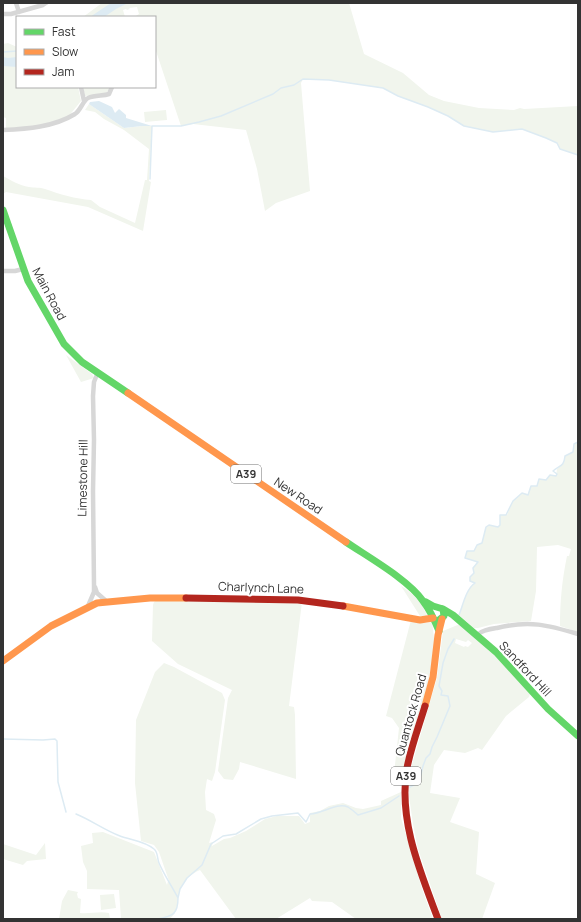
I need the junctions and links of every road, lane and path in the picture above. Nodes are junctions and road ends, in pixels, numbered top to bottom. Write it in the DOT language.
graph roads {
  1 [pos="16,3"];
  2 [pos="46,3"];
  3 [pos="19,12"];
  4 [pos="3,14"];
  5 [pos="82,88"];
  6 [pos="112,88"];
  7 [pos="84,101"];
  8 [pos="3,130"];
  9 [pos="3,210"];
  10 [pos="23,269"];
  11 [pos="3,271"];
  12 [pos="98,372"];
  13 [pos="94,585"];
  14 [pos="423,600"];
  15 [pos="106,601"];
  16 [pos="88,606"];
  17 [pos="440,608"];
  18 [pos="437,618"];
  19 [pos="456,618"];
  20 [pos="578,634"];
  21 [pos="476,635"];
  22 [pos="3,661"];
  23 [pos="578,736"];
  24 [pos="438,919"];
  1 -- 3 [label="street"];
  2 -- 3 [label="street"];
  3 -- 4 [label="street"];
  5 -- 7 [label="street"];
  6 -- 7 [label="street"];
  7 -- 8 [label="street"];
  9 -- 10 [label="main road, Main Road / A39"];
  10 -- 11 [label="street"];
  10 -- 12 [label="main road, Main Road / A39"];
  12 -- 13 [label="street, Limestone Hill"];
  12 -- 14 [label="main road, New Road / A39"];
  13 -- 15 [label="street"];
  13 -- 16 [label="street, Limestone Hill"];
  14 -- 17 [label="main road, New Road / A39"];
  14 -- 18 [label="main road, New Road / A39"];
  15 -- 16 [label="main road, Charlynch Lane"];
  15 -- 18 [label="main road, Charlynch Lane"];
  16 -- 22 [label="main road, Charlynch Lane"];
  17 -- 18 [label="main road, A39"];
  17 -- 18 [label="main road, A39"];
  17 -- 19 [label="main road, Sandford Hill"];
  18 -- 19 [label="main road"];
  18 -- 24 [label="main road, Quantock Road / A39"];
  19 -- 21 [label="main road, Sandford Hill"];
  20 -- 21 [label="street"];
  21 -- 23 [label="main road, Sandford Hill"];
}
